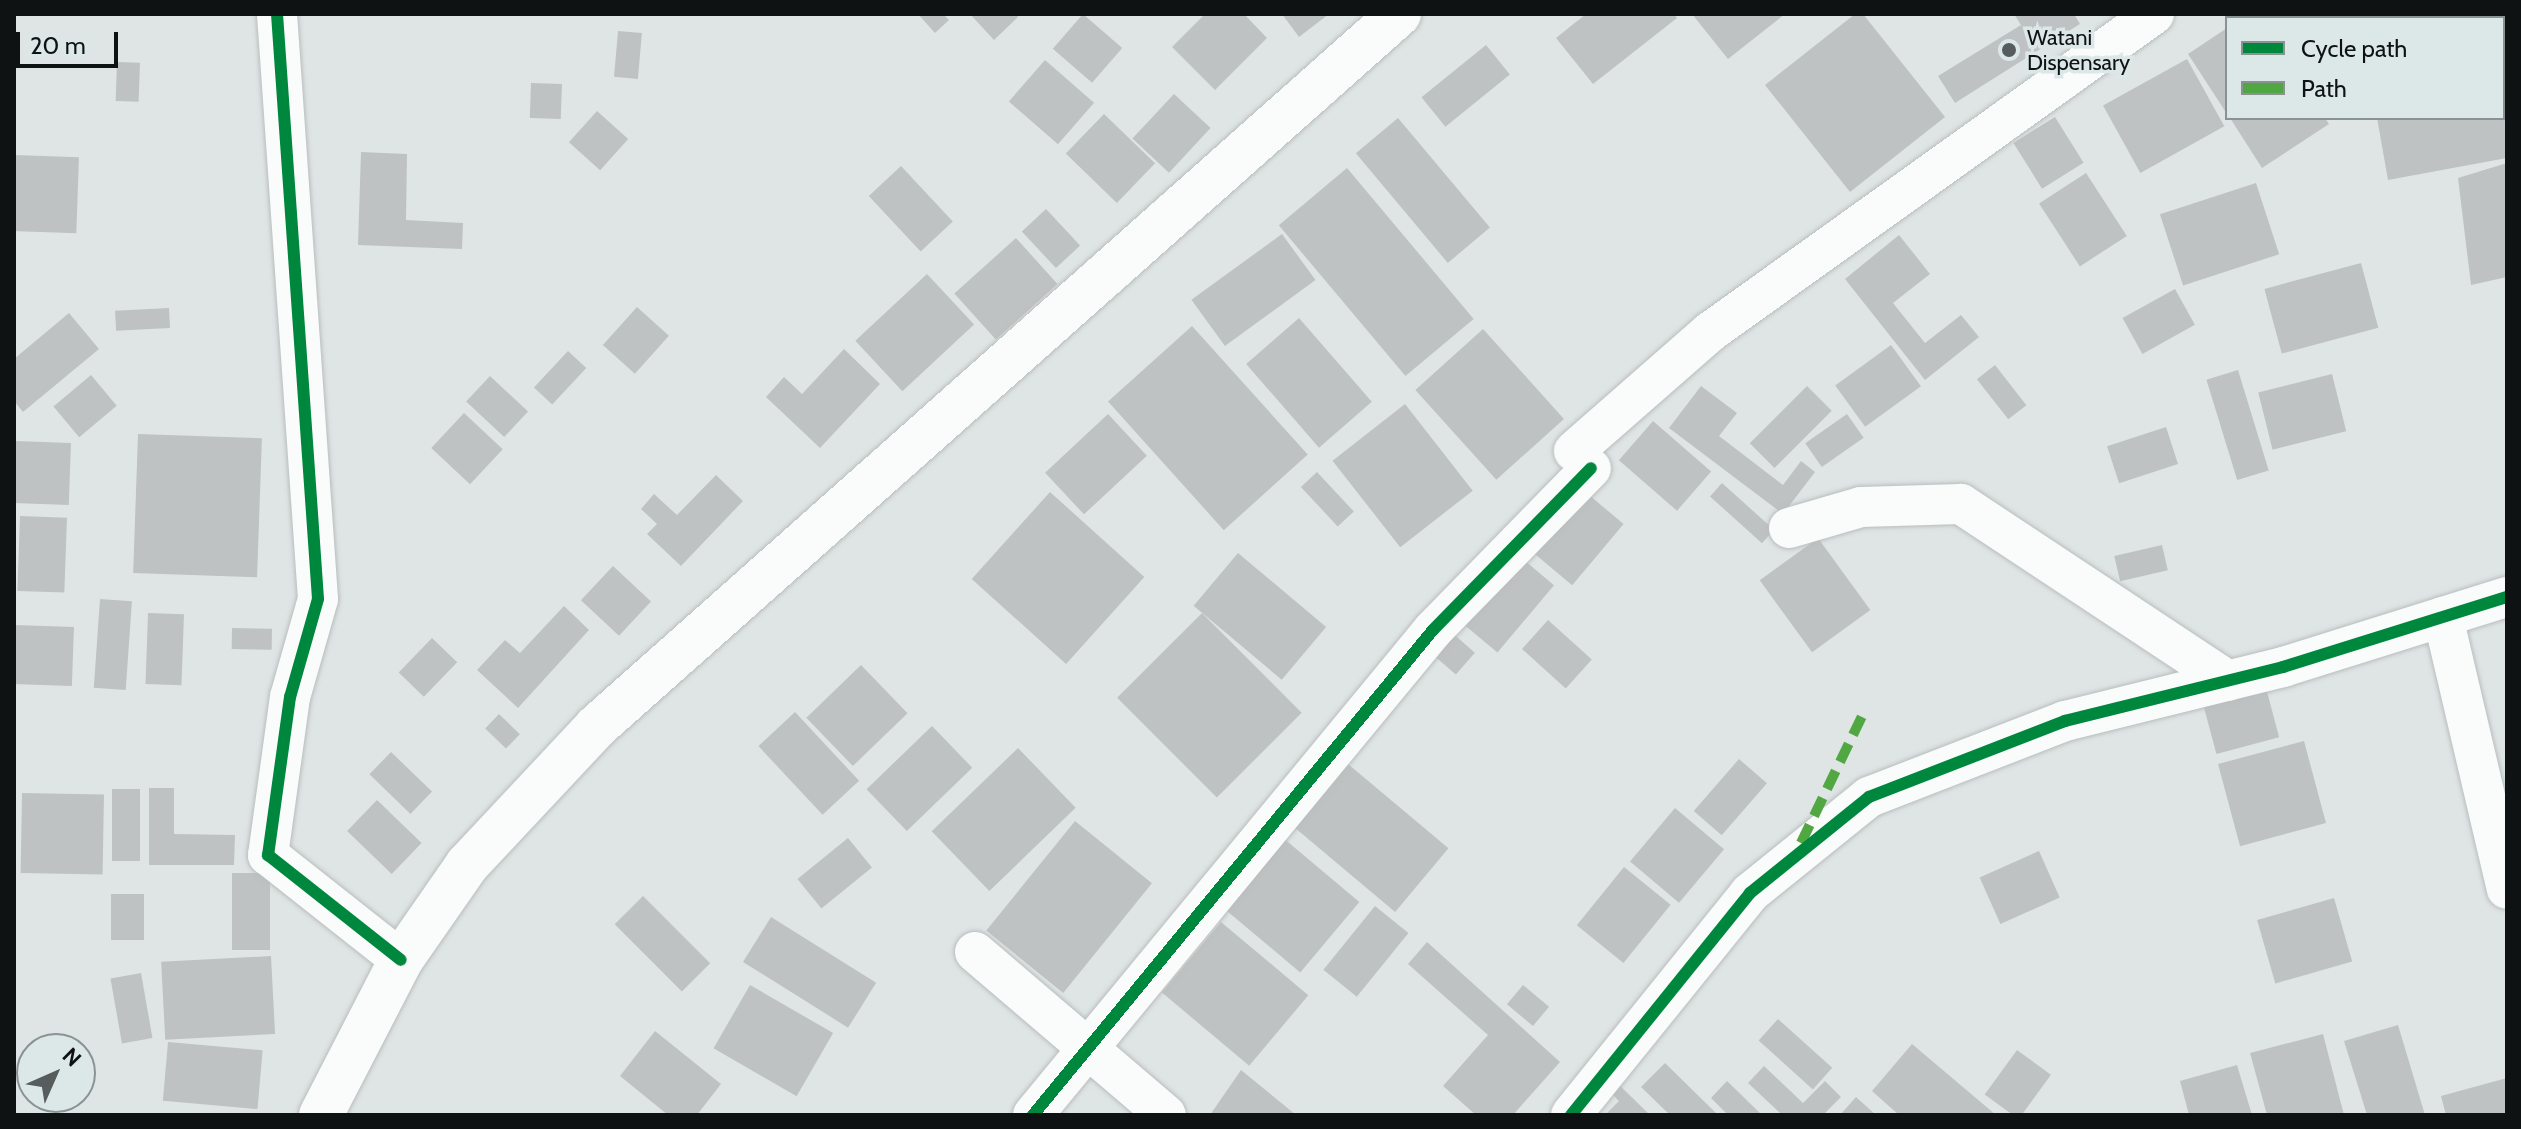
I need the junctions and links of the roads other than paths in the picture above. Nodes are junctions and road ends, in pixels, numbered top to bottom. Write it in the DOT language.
graph roads {
  1 [pos="277,14"];
  2 [pos="1399,14"];
  3 [pos="2143,17"];
  4 [pos="1789,528"];
  5 [pos="2507,597"];
  6 [pos="2443,617"];
  7 [pos="2228,681"];
  8 [pos="2507,889"];
  9 [pos="975,952"];
  10 [pos="401,960"];
  11 [pos="1088,1049"];
  12 [pos="321,1115"];
  13 [pos="1033,1115"];
  14 [pos="1166,1115"];
  15 [pos="1571,1115"];
  1 -- 10 [label="street"];
  2 -- 10 [label="main road"];
  3 -- 11 [label="street"];
  4 -- 7 [label="street"];
  5 -- 6 [label="street"];
  6 -- 7 [label="street"];
  6 -- 8 [label="street"];
  7 -- 15 [label="street"];
  9 -- 11 [label="street"];
  10 -- 12 [label="main road"];
  11 -- 13 [label="street"];
  11 -- 14 [label="street"];
}
